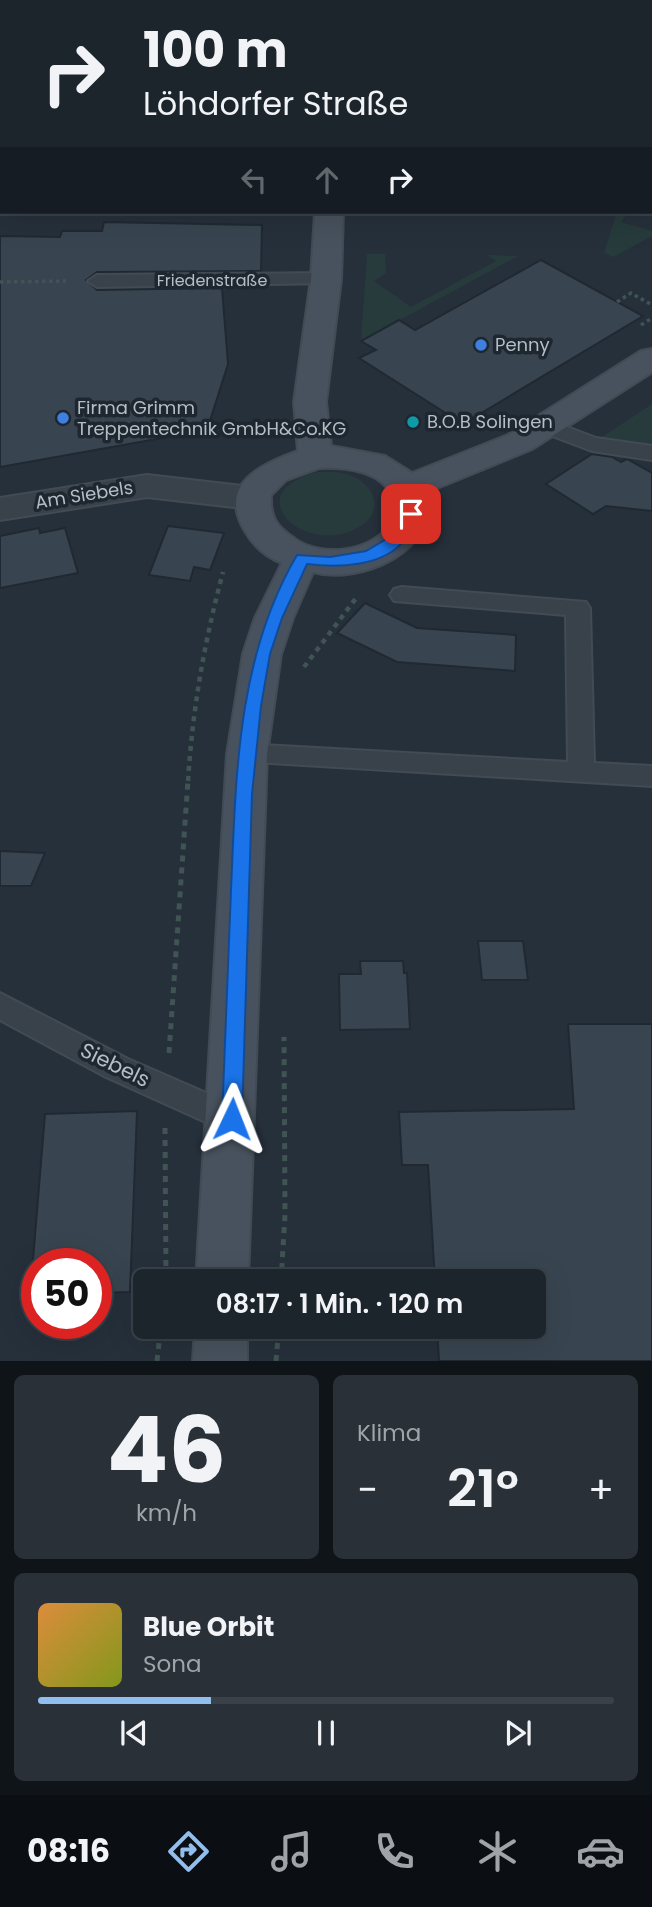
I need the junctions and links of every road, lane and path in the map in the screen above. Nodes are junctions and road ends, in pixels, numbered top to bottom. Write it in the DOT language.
graph roads {
  1 [pos="329,214"];
  2 [pos="326,279"];
  3 [pos="97,281"];
  4 [pos="0,282"];
  5 [pos="617,302"];
  6 [pos="652,305"];
  7 [pos="652,358"];
  8 [pos="546,426"];
  9 [pos="652,453"];
  10 [pos="315,457"];
  11 [pos="405,488"];
  12 [pos="251,498"];
  13 [pos="0,509"];
  14 [pos="302,558"];
  15 [pos="223,572"];
  16 [pos="402,594"];
  17 [pos="357,597"];
  18 [pos="298,676"];
  19 [pos="247,754"];
  20 [pos="581,772"];
  21 [pos="652,776"];
  22 [pos="0,1006"];
  23 [pos="284,1034"];
  24 [pos="167,1090"];
  25 [pos="232,1119"];
  26 [pos="166,1269"];
  27 [pos="223,1269"];
  28 [pos="282,1269"];
  29 [pos="159,1339"];
  30 [pos="221,1339"];
  31 [pos="277,1339"];
  32 [pos="157,1361"];
  33 [pos="220,1361"];
  34 [pos="276,1361"];
  1 -- 2 [label="main road"];
  2 -- 3 [label="lane, Friedenstraße"];
  2 -- 10 [label="main road"];
  3 -- 4 [label="path"];
  5 -- 6 [label="path"];
  7 -- 8 [label="main road"];
  8 -- 9 [label="lane"];
  8 -- 11 [label="main road"];
  10 -- 11 [label="main road"];
  10 -- 12 [label="main road"];
  11 -- 14 [label="main road"];
  12 -- 13 [label="street, Am Siebels"];
  12 -- 14 [label="main road"];
  14 -- 19 [label="main road"];
  15 -- 24 [label="path"];
  16 -- 20 [label="lane"];
  17 -- 18 [label="path"];
  19 -- 20 [label="lane"];
  19 -- 25 [label="main road"];
  20 -- 21 [label="lane"];
  22 -- 24 [label="lane, Siebels"];
  23 -- 28 [label="path"];
  24 -- 25 [label="lane, Siebels"];
  24 -- 26 [label="path"];
  25 -- 27 [label="main road"];
  29 -- 32 [label="path"];
  30 -- 33 [label="main road"];
  31 -- 34 [label="path"];
}
